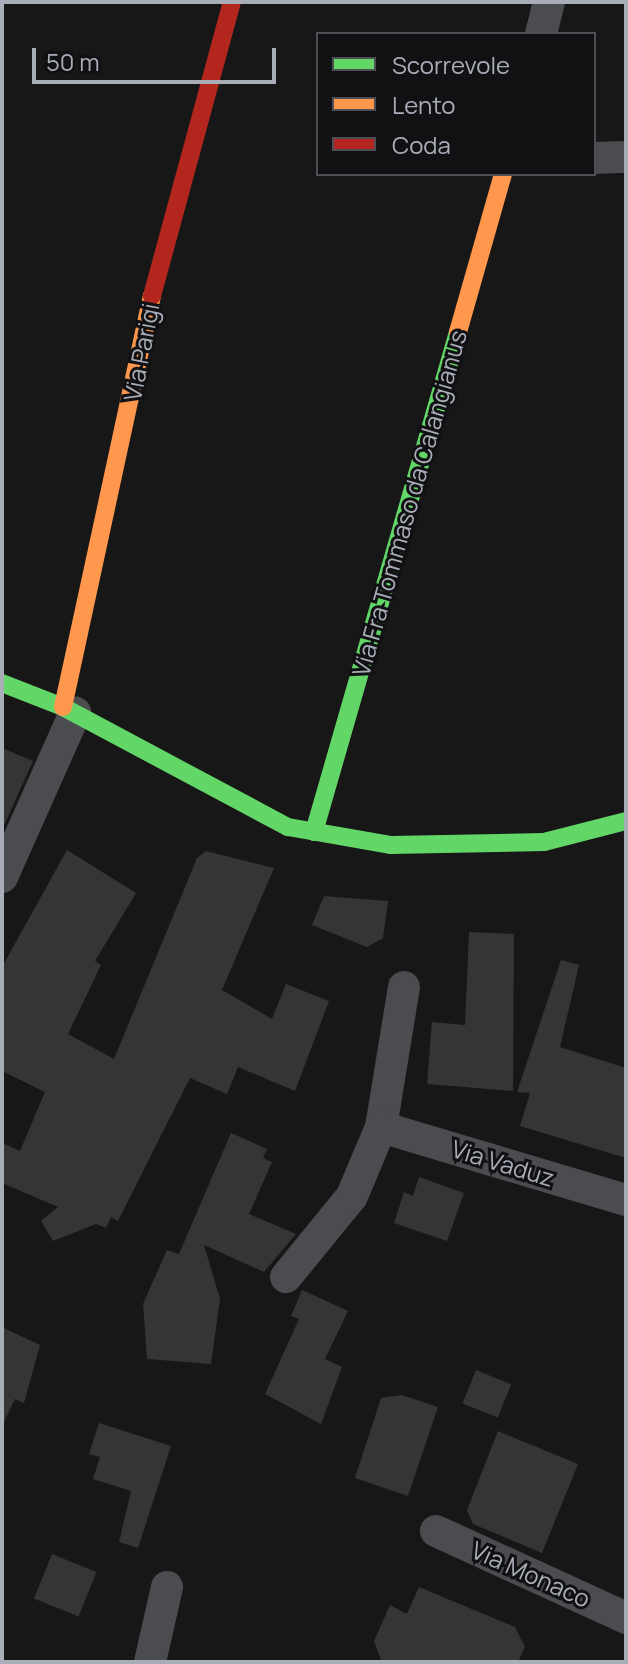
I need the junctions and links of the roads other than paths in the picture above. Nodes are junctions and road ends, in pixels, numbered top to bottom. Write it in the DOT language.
graph roads {
  1 [pos="232,2"];
  2 [pos="549,2"];
  3 [pos="542,32"];
  4 [pos="626,157"];
  5 [pos="596,158"];
  6 [pos="502,176"];
  7 [pos="2,683"];
  8 [pos="69,710"];
  9 [pos="626,821"];
  10 [pos="314,832"];
  11 [pos="2,877"];
  12 [pos="404,987"];
  13 [pos="381,1127"];
  14 [pos="626,1200"];
  15 [pos="286,1277"];
  16 [pos="436,1531"];
  17 [pos="167,1587"];
  18 [pos="626,1618"];
  19 [pos="150,1662"];
  1 -- 8 [label="street, Via Parigi"];
  2 -- 3 [label="street"];
  4 -- 5 [label="street"];
  6 -- 10 [label="street, Via Fra Tommaso da Calangianus"];
  7 -- 8 [label="street"];
  8 -- 10 [label="street"];
  8 -- 11 [label="street, Via Parigi"];
  9 -- 10 [label="street"];
  12 -- 13 [label="street"];
  13 -- 14 [label="street, Via Vaduz"];
  13 -- 15 [label="street"];
  16 -- 18 [label="street, Via Monaco"];
  17 -- 19 [label="street"];
}
